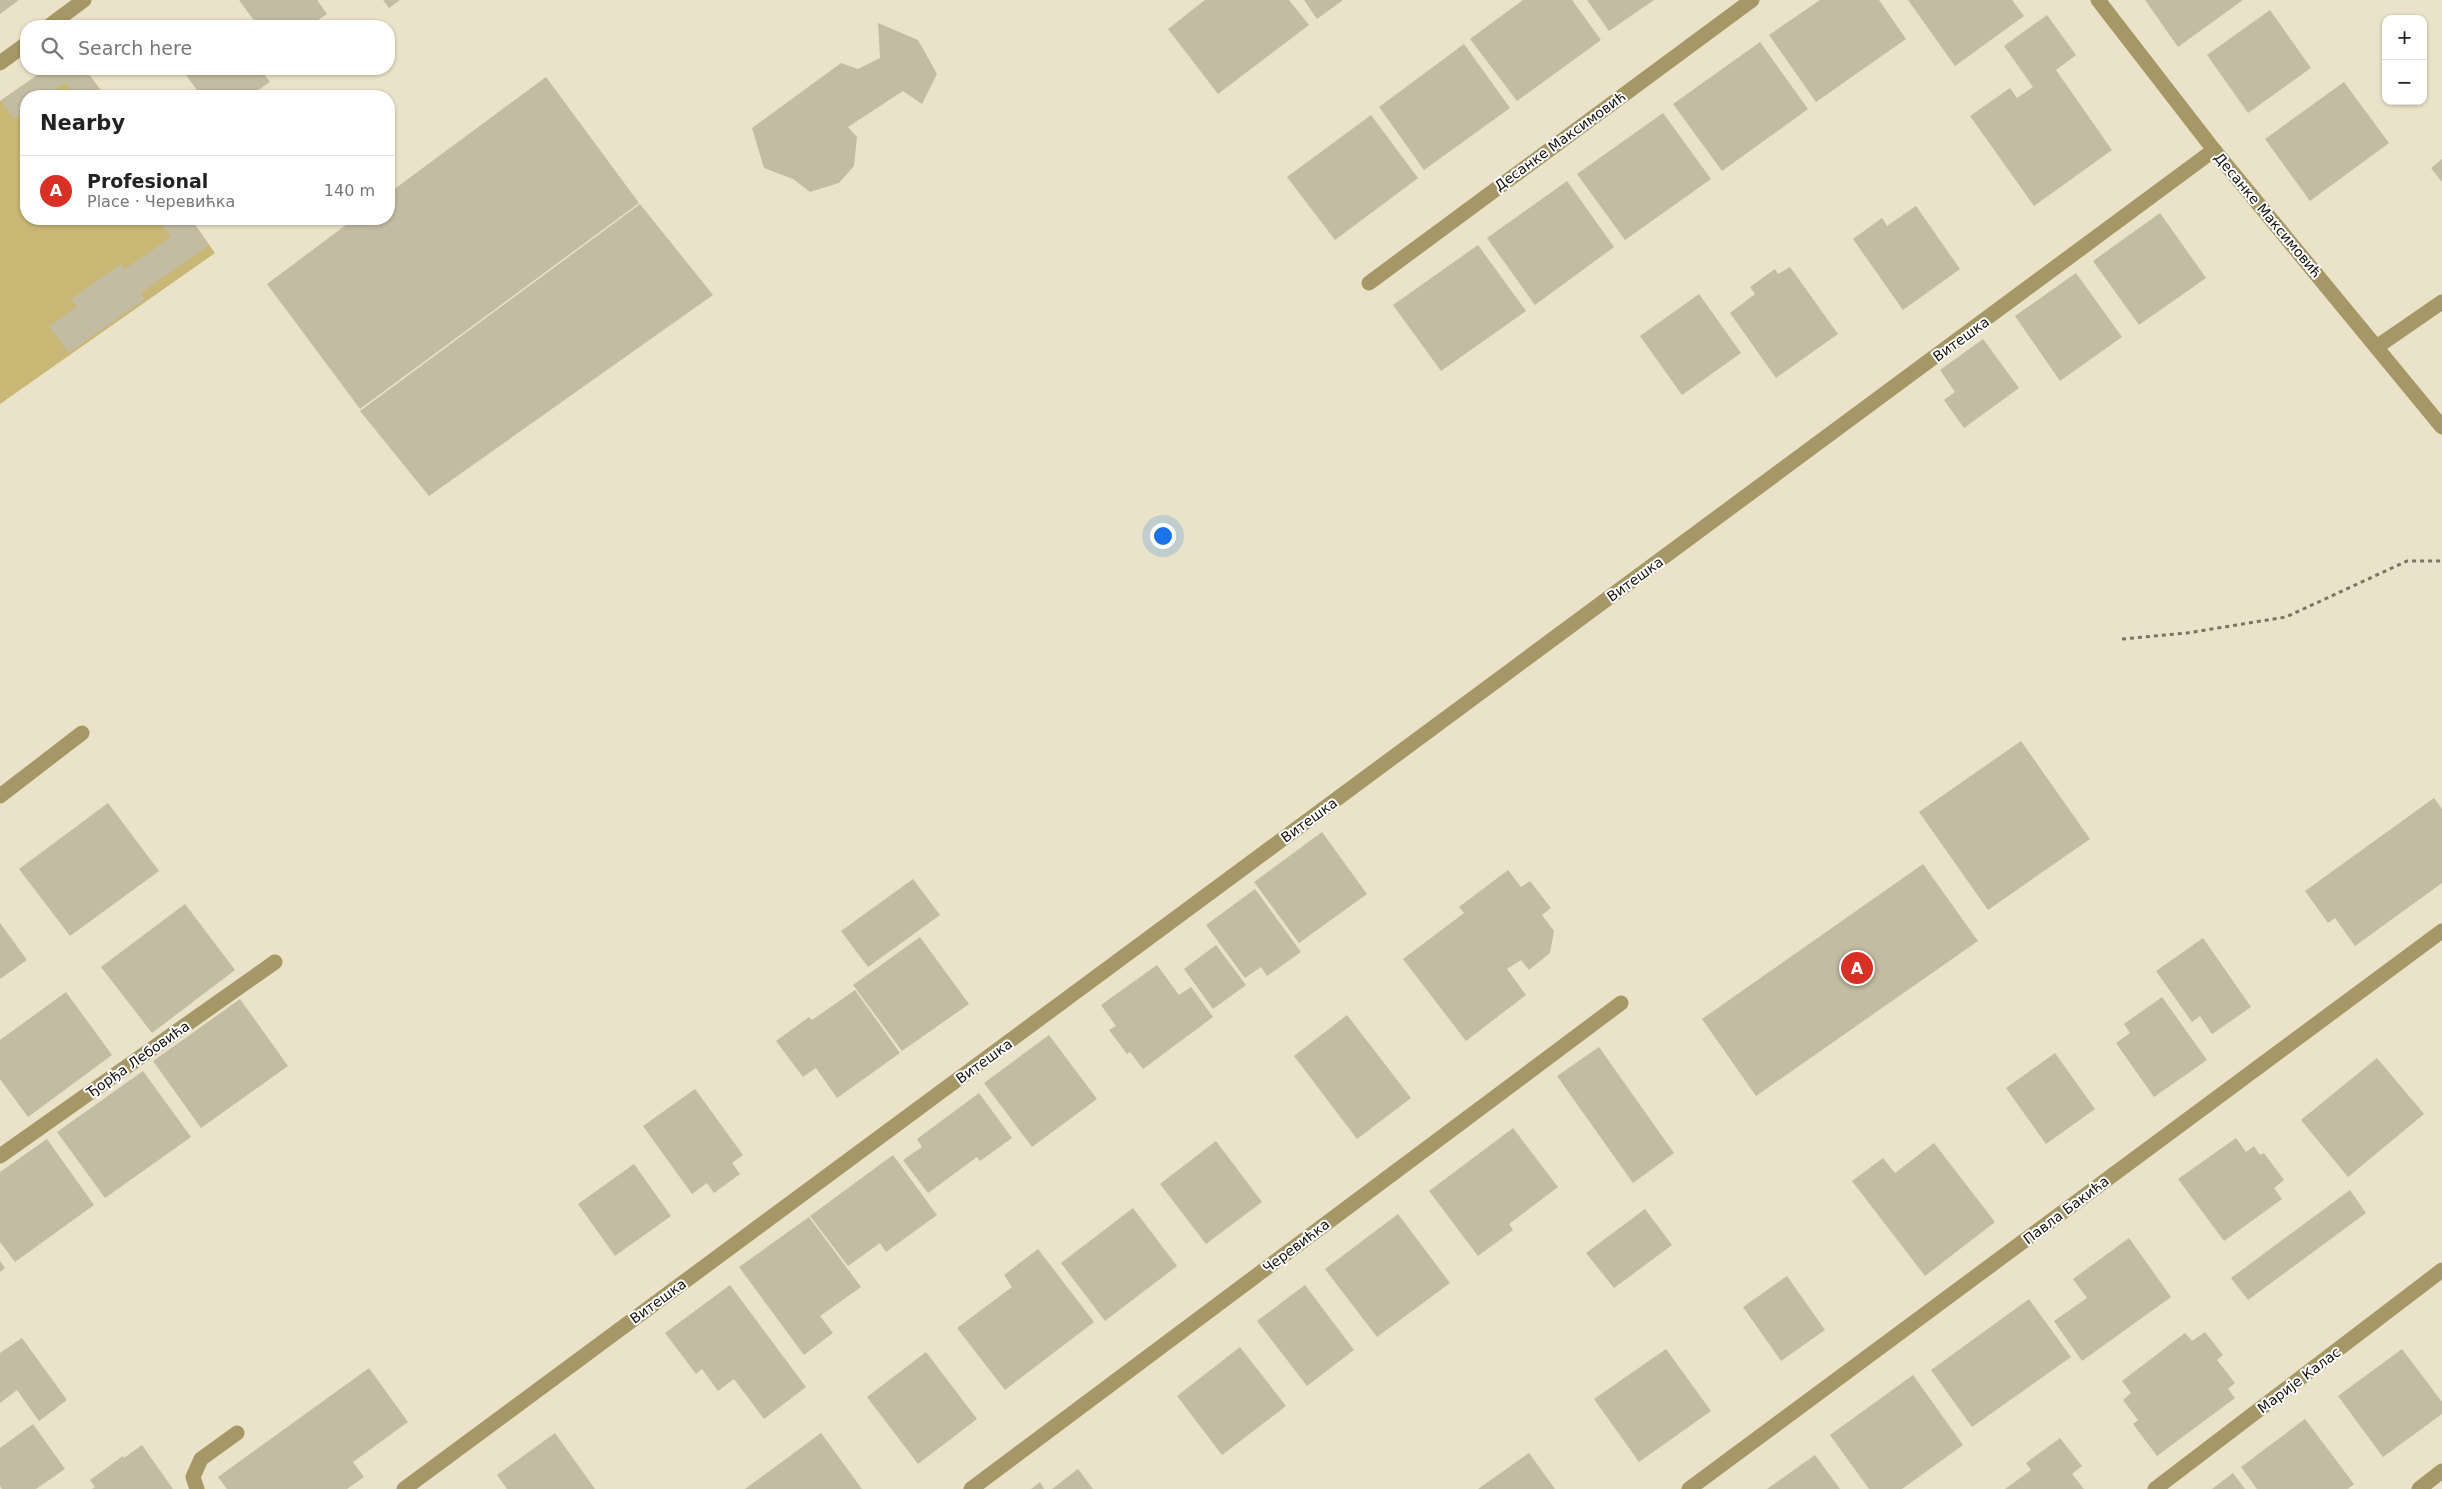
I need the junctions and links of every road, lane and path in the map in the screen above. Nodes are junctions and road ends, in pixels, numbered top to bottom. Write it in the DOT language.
graph roads {
  1 [pos="84,0"];
  2 [pos="1752,0"];
  3 [pos="2098,0"];
  4 [pos="57,20"];
  5 [pos="20,49"];
  6 [pos="0,64"];
  7 [pos="2214,150"];
  8 [pos="1369,282"];
  9 [pos="2442,302"];
  10 [pos="2378,346"];
  11 [pos="2442,427"];
  12 [pos="2442,561"];
  13 [pos="2122,639"];
  14 [pos="82,733"];
  15 [pos="0,796"];
  16 [pos="2442,931"];
  17 [pos="275,962"];
  18 [pos="1621,1003"];
  19 [pos="0,1156"];
  20 [pos="2442,1270"];
  21 [pos="236,1434"];
  22 [pos="2442,1471"];
  23 [pos="197,1489"];
  24 [pos="404,1489"];
  25 [pos="971,1489"];
  26 [pos="1689,1489"];
  27 [pos="2155,1489"];
  28 [pos="2418,1489"];
  1 -- 4 [label="street"];
  2 -- 8 [label="street, Десанке Максимовић"];
  3 -- 7 [label="street, Десанке Максимовић"];
  5 -- 6 [label="street"];
  7 -- 10 [label="street, Десанке Максимовић"];
  7 -- 24 [label="street, Витешка"];
  9 -- 10 [label="street"];
  10 -- 11 [label="street, Десанке Максимовић"];
  12 -- 13 [label="path"];
  14 -- 15 [label="street"];
  16 -- 26 [label="street, Павла Бакића"];
  17 -- 19 [label="street, Ђорђа Лебовића"];
  18 -- 25 [label="street, Черевићка"];
  20 -- 27 [label="street, Марије Калас"];
  21 -- 23 [label="street"];
  22 -- 28 [label="street"];
}
